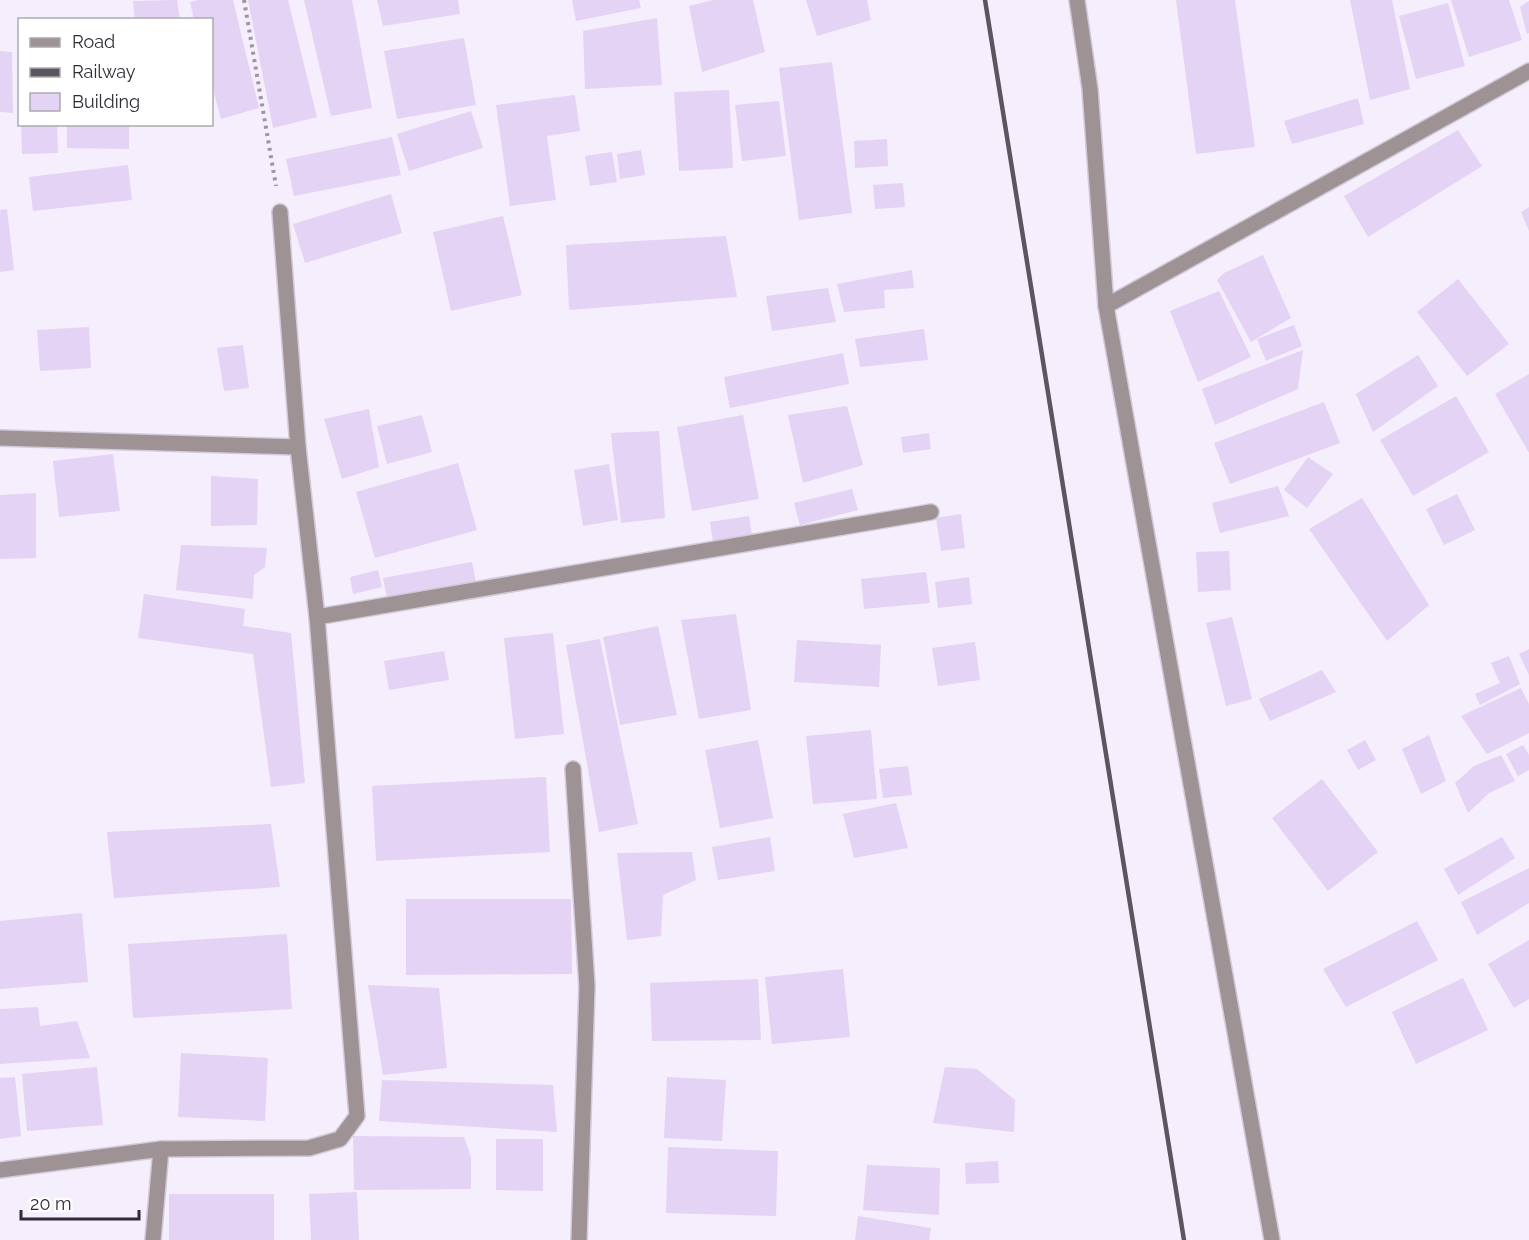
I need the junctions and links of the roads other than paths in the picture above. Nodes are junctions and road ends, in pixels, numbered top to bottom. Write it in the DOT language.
graph roads {
  1 [pos="1077,0"];
  2 [pos="1529,71"];
  3 [pos="280,212"];
  4 [pos="1106,306"];
  5 [pos="0,438"];
  6 [pos="298,447"];
  7 [pos="931,512"];
  8 [pos="317,617"];
  9 [pos="573,769"];
  10 [pos="161,1149"];
  11 [pos="0,1170"];
  12 [pos="153,1240"];
  13 [pos="579,1240"];
  14 [pos="1272,1240"];
  1 -- 4 [label="street"];
  2 -- 4 [label="street"];
  3 -- 6 [label="street"];
  4 -- 14 [label="street"];
  5 -- 6 [label="street"];
  6 -- 8 [label="street"];
  7 -- 8 [label="street"];
  8 -- 10 [label="street"];
  9 -- 13 [label="street"];
  10 -- 11 [label="street"];
  10 -- 12 [label="street"];
}
